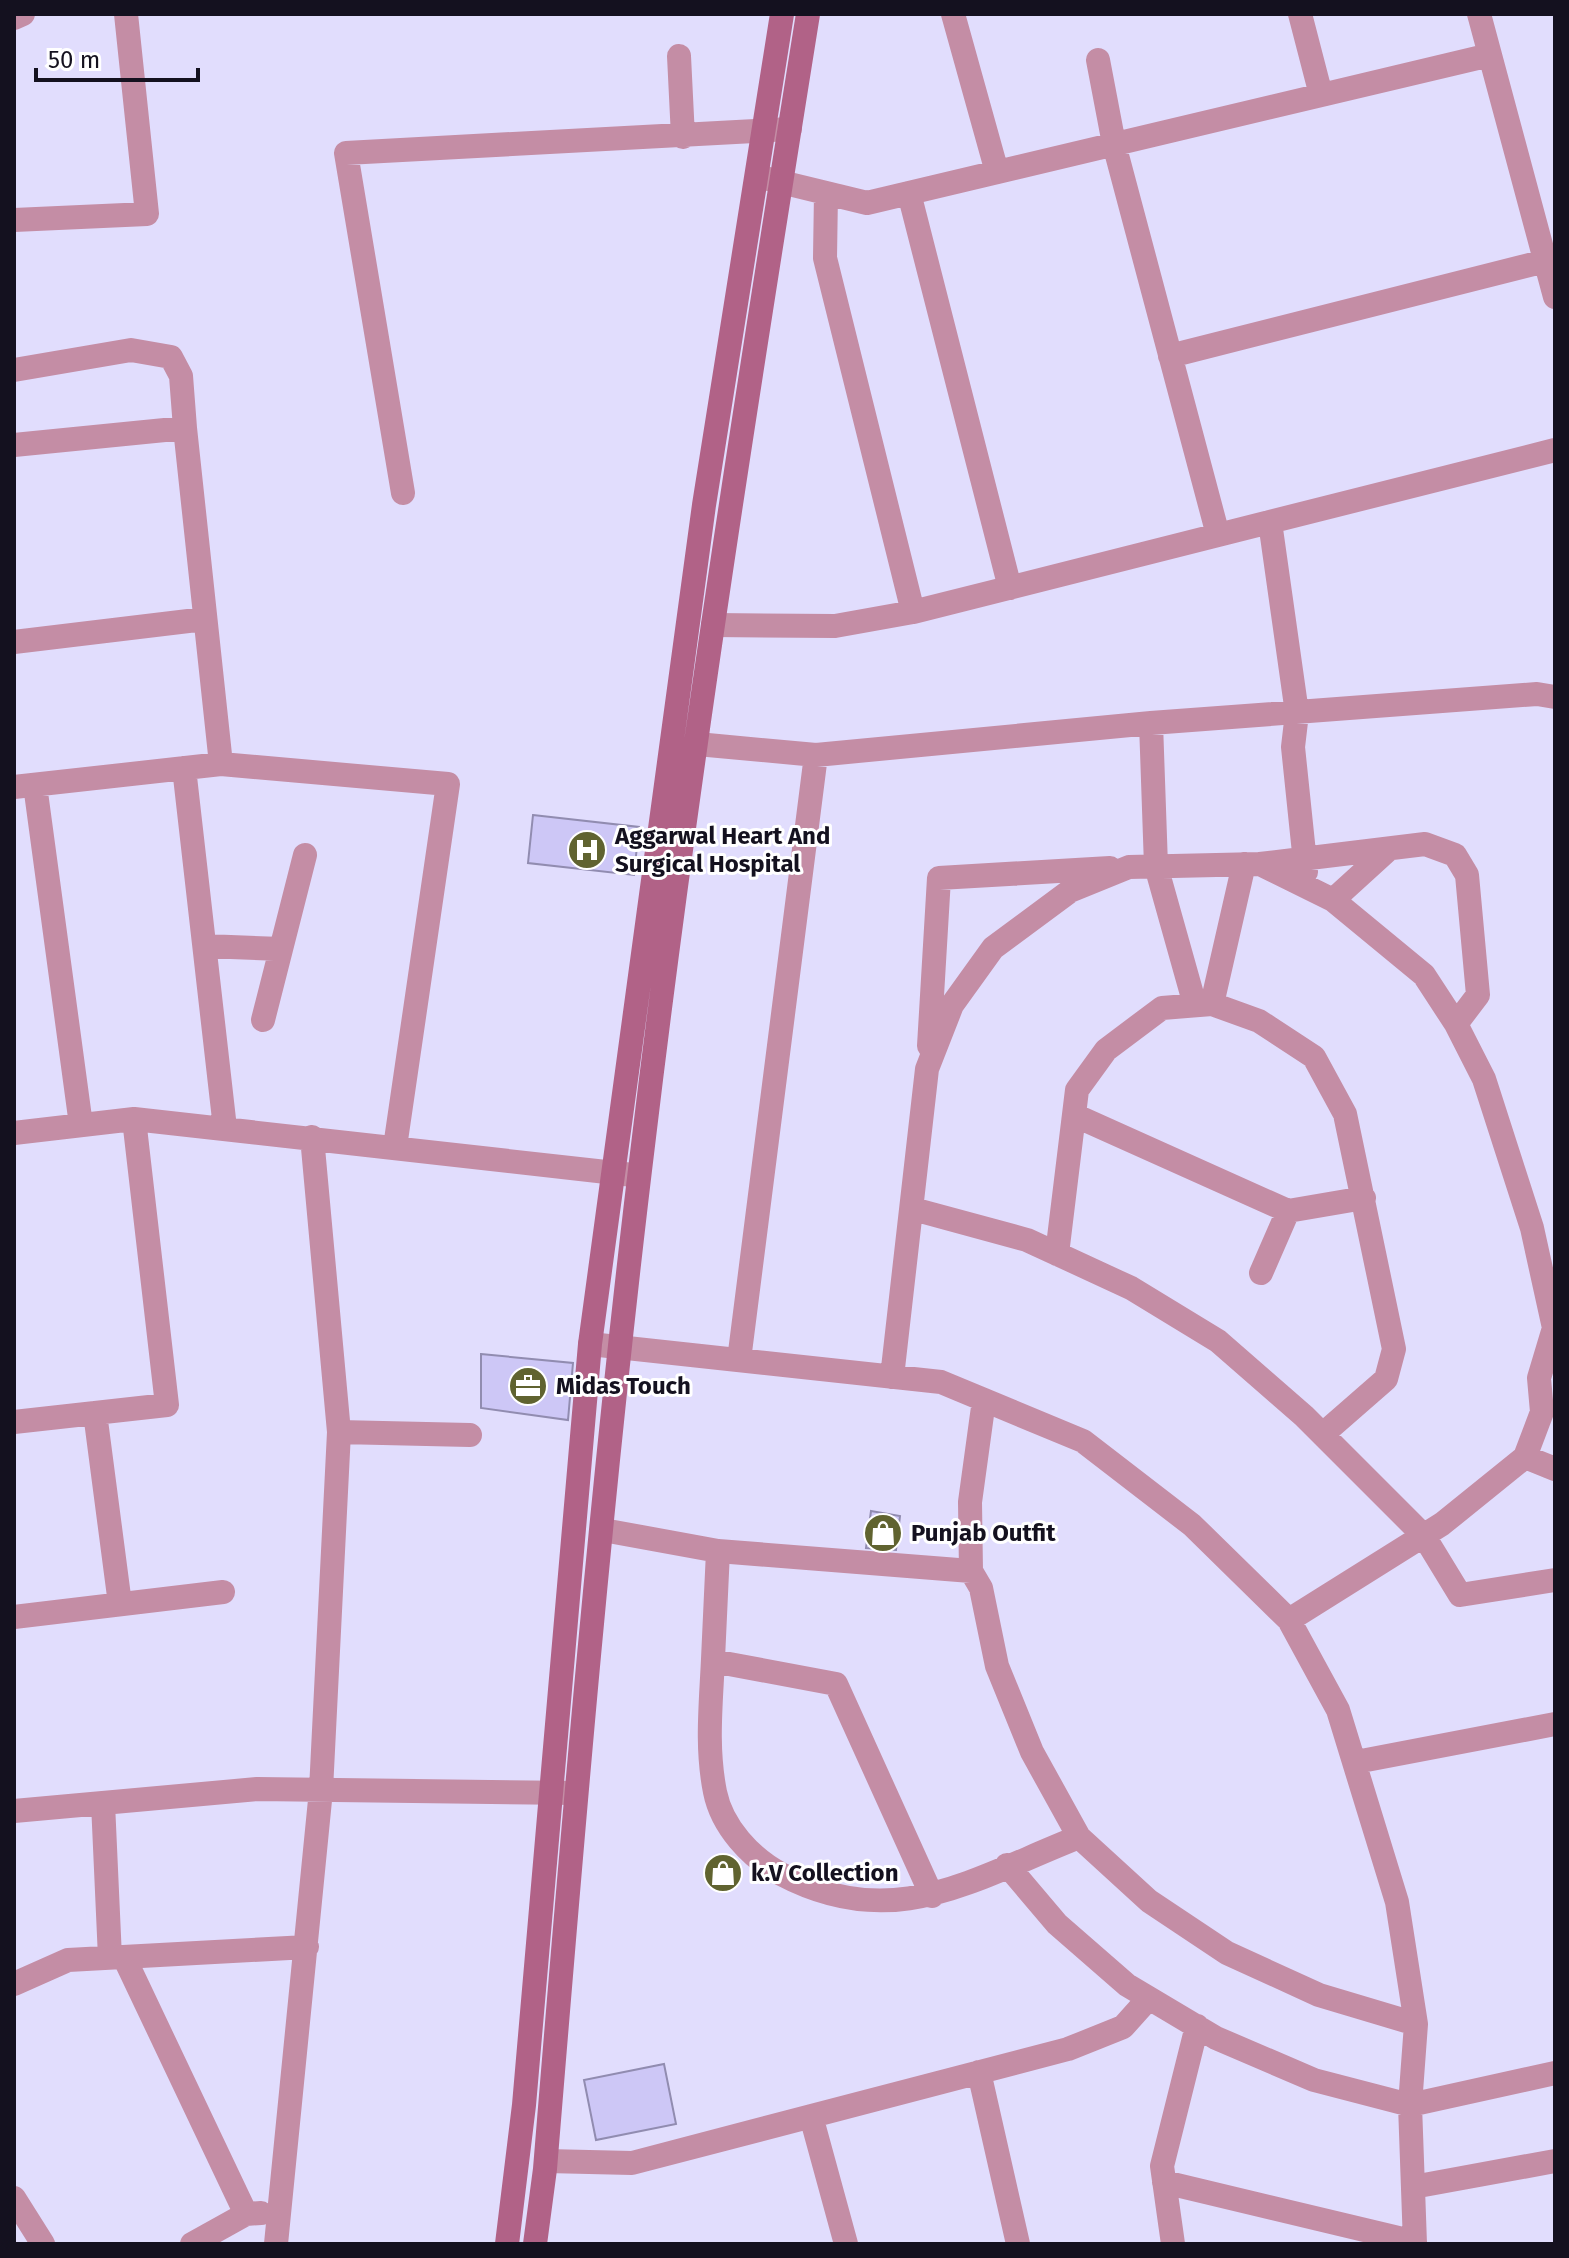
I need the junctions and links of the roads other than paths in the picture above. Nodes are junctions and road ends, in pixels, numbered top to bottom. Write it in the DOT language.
graph roads {
  1 [pos="23,14"];
  2 [pos="126,14"];
  3 [pos="782,14"];
  4 [pos="808,14"];
  5 [pos="953,14"];
  6 [pos="1300,14"];
  7 [pos="1479,14"];
  8 [pos="14,18"];
  9 [pos="1490,55"];
  10 [pos="679,56"];
  11 [pos="1098,60"];
  12 [pos="1321,95"];
  13 [pos="790,129"];
  14 [pos="763,133"];
  15 [pos="683,137"];
  16 [pos="1114,144"];
  17 [pos="997,172"];
  18 [pos="756,176"];
  19 [pos="781,182"];
  20 [pos="826,193"];
  21 [pos="909,193"];
  22 [pos="14,220"];
  23 [pos="1545,261"];
  24 [pos="1555,297"];
  25 [pos="1170,356"];
  26 [pos="14,370"];
  27 [pos="185,428"];
  28 [pos="14,445"];
  29 [pos="1555,450"];
  30 [pos="403,493"];
  31 [pos="1270,522"];
  32 [pos="1218,535"];
  33 [pos="1010,588"];
  34 [pos="913,612"];
  35 [pos="205,619"];
  36 [pos="713,625"];
  37 [pos="15,635"];
  38 [pos="1555,697"];
  39 [pos="1297,713"];
  40 [pos="1151,723"];
  41 [pos="697,744"];
  42 [pos="816,755"];
  43 [pos="221,764"];
  44 [pos="184,768"];
  45 [pos="25,786"];
  46 [pos="1389,849"];
  47 [pos="305,855"];
  48 [pos="1305,858"];
  49 [pos="1252,864"];
  50 [pos="1156,866"];
  51 [pos="1129,867"];
  52 [pos="1308,887"];
  53 [pos="1333,900"];
  54 [pos="205,946"];
  55 [pos="281,949"];
  56 [pos="1424,975"];
  57 [pos="1478,995"];
  58 [pos="1203,1005"];
  59 [pos="263,1020"];
  60 [pos="1456,1024"];
  61 [pos="927,1069"];
  62 [pos="1074,1115"];
  63 [pos="134,1119"];
  64 [pos="81,1125"];
  65 [pos="225,1128"];
  66 [pos="14,1133"];
  67 [pos="312,1137"];
  68 [pos="395,1147"];
  69 [pos="613,1173"];
  70 [pos="640,1176"];
  71 [pos="1364,1198"];
  72 [pos="913,1209"];
  73 [pos="1288,1211"];
  74 [pos="1543,1226"];
  75 [pos="1057,1254"];
  76 [pos="1261,1273"];
  77 [pos="590,1344"];
  78 [pos="621,1348"];
  79 [pos="739,1360"];
  80 [pos="892,1377"];
  81 [pos="1547,1377"];
  82 [pos="984,1400"];
  83 [pos="95,1413"];
  84 [pos="14,1422"];
  85 [pos="339,1432"];
  86 [pos="1323,1434"];
  87 [pos="470,1435"];
  88 [pos="1525,1457"];
  89 [pos="1555,1469"];
  90 [pos="603,1530"];
  91 [pos="1424,1536"];
  92 [pos="718,1551"];
  93 [pos="971,1571"];
  94 [pos="1555,1580"];
  95 [pos="223,1592"];
  96 [pos="120,1604"];
  97 [pos="14,1617"];
  98 [pos="1289,1620"];
  99 [pos="713,1661"];
  100 [pos="1555,1724"];
  101 [pos="1356,1762"];
  102 [pos="321,1790"];
  103 [pos="549,1793"];
  104 [pos="576,1793"];
  105 [pos="103,1803"];
  106 [pos="14,1811"];
  107 [pos="1079,1837"];
  108 [pos="1007,1865"];
  109 [pos="932,1896"];
  110 [pos="307,1947"];
  111 [pos="117,1957"];
  112 [pos="14,1984"];
  113 [pos="1149,1998"];
  114 [pos="1416,2024"];
  115 [pos="1197,2026"];
  116 [pos="979,2072"];
  117 [pos="1555,2073"];
  118 [pos="1410,2105"];
  119 [pos="811,2116"];
  120 [pos="546,2161"];
  121 [pos="1555,2161"];
  122 [pos="1164,2182"];
  123 [pos="1413,2187"];
  124 [pos="14,2198"];
  125 [pos="279,2212"];
  126 [pos="246,2214"];
  127 [pos="1415,2243"];
  128 [pos="43,2244"];
  129 [pos="192,2244"];
  130 [pos="276,2244"];
  131 [pos="507,2244"];
  132 [pos="535,2244"];
  133 [pos="846,2244"];
  134 [pos="1018,2244"];
  135 [pos="1173,2244"];
  1 -- 8 [label="street"];
  2 -- 22 [label="street"];
  3 -- 14 [label="main road"];
  4 -- 13 [label="main road"];
  5 -- 17 [label="street"];
  6 -- 12 [label="street"];
  7 -- 9 [label="street"];
  9 -- 12 [label="street"];
  9 -- 23 [label="street"];
  10 -- 15 [label="street"];
  11 -- 16 [label="street"];
  12 -- 16 [label="street"];
  13 -- 14 [label="street"];
  13 -- 19 [label="main road"];
  14 -- 15 [label="street"];
  14 -- 18 [label="main road"];
  15 -- 30 [label="street"];
  16 -- 17 [label="street"];
  16 -- 25 [label="street"];
  17 -- 21 [label="street"];
  18 -- 19 [label="street"];
  18 -- 69 [label="main road"];
  19 -- 20 [label="street"];
  19 -- 36 [label="main road"];
  20 -- 21 [label="street"];
  20 -- 34 [label="street"];
  21 -- 33 [label="street"];
  23 -- 24 [label="street"];
  23 -- 25 [label="street"];
  25 -- 32 [label="street"];
  26 -- 27 [label="street"];
  27 -- 28 [label="street"];
  27 -- 35 [label="street"];
  29 -- 31 [label="street"];
  31 -- 32 [label="street"];
  31 -- 39 [label="street"];
  32 -- 33 [label="street"];
  33 -- 34 [label="street"];
  34 -- 36 [label="street"];
  35 -- 37 [label="street"];
  35 -- 43 [label="street"];
  36 -- 41 [label="main road"];
  38 -- 39 [label="street"];
  39 -- 40 [label="street"];
  39 -- 48 [label="street"];
  40 -- 42 [label="street"];
  40 -- 50 [label="street"];
  41 -- 42 [label="street"];
  41 -- 70 [label="main road"];
  42 -- 79 [label="street"];
  43 -- 44 [label="street"];
  43 -- 68 [label="street"];
  44 -- 45 [label="street"];
  44 -- 54 [label="street"];
  45 -- 64 [label="street"];
  46 -- 48 [label="street"];
  46 -- 53 [label="street"];
  46 -- 57 [label="street"];
  47 -- 55 [label="street"];
  48 -- 49 [label="street"];
  48 -- 52 [label="street"];
  49 -- 50 [label="street"];
  49 -- 52 [label="street"];
  49 -- 58 [label="street"];
  50 -- 51 [label="street"];
  50 -- 58 [label="street"];
  51 -- 61 [label="street"];
  51 -- 61 [label="street"];
  52 -- 53 [label="street"];
  53 -- 56 [label="street"];
  54 -- 55 [label="street"];
  54 -- 65 [label="street"];
  55 -- 59 [label="street"];
  56 -- 57 [label="street"];
  56 -- 60 [label="street"];
  57 -- 60 [label="street"];
  58 -- 62 [label="street"];
  58 -- 71 [label="street"];
  60 -- 74 [label="street"];
  61 -- 72 [label="street"];
  62 -- 73 [label="street"];
  62 -- 75 [label="street"];
  63 -- 64 [label="street"];
  63 -- 65 [label="street"];
  63 -- 83 [label="street"];
  64 -- 66 [label="street"];
  65 -- 67 [label="street"];
  67 -- 68 [label="street"];
  67 -- 85 [label="street"];
  68 -- 69 [label="street"];
  69 -- 70 [label="street"];
  69 -- 77 [label="main road"];
  70 -- 78 [label="main road"];
  71 -- 73 [label="street"];
  71 -- 86 [label="street"];
  72 -- 75 [label="street"];
  72 -- 80 [label="street"];
  73 -- 76 [label="street"];
  74 -- 81 [label="street"];
  75 -- 86 [label="street"];
  77 -- 78 [label="street"];
  77 -- 103 [label="main road"];
  78 -- 79 [label="street"];
  78 -- 90 [label="main road"];
  79 -- 80 [label="street"];
  80 -- 82 [label="street"];
  81 -- 88 [label="street"];
  82 -- 93 [label="street"];
  82 -- 98 [label="street"];
  83 -- 84 [label="street"];
  83 -- 96 [label="street"];
  85 -- 87 [label="street"];
  85 -- 102 [label="street"];
  86 -- 91 [label="street"];
  88 -- 89 [label="street"];
  88 -- 91 [label="street"];
  90 -- 92 [label="street"];
  90 -- 104 [label="main road"];
  91 -- 94 [label="street"];
  91 -- 98 [label="street"];
  92 -- 93 [label="street"];
  92 -- 99 [label="street"];
  93 -- 107 [label="street"];
  95 -- 96 [label="street"];
  96 -- 97 [label="street"];
  98 -- 101 [label="street"];
  99 -- 109 [label="street"];
  99 -- 109 [label="street"];
  100 -- 101 [label="street"];
  101 -- 114 [label="street"];
  102 -- 103 [label="street"];
  102 -- 105 [label="street"];
  102 -- 110 [label="street"];
  103 -- 104 [label="street"];
  103 -- 131 [label="main road"];
  104 -- 120 [label="main road"];
  105 -- 106 [label="street"];
  105 -- 111 [label="street"];
  107 -- 108 [label="street"];
  107 -- 114 [label="street"];
  108 -- 109 [label="street"];
  108 -- 113 [label="street"];
  110 -- 111 [label="street"];
  110 -- 125 [label="street"];
  111 -- 112 [label="street"];
  111 -- 126 [label="street"];
  113 -- 115 [label="street"];
  113 -- 116 [label="street"];
  114 -- 118 [label="street"];
  115 -- 118 [label="street"];
  115 -- 122 [label="street"];
  116 -- 119 [label="street"];
  116 -- 134 [label="street"];
  117 -- 118 [label="street"];
  118 -- 123 [label="street"];
  119 -- 120 [label="street"];
  119 -- 133 [label="street"];
  120 -- 132 [label="main road"];
  121 -- 123 [label="street"];
  122 -- 127 [label="street"];
  122 -- 135 [label="street"];
  123 -- 127 [label="street"];
  124 -- 128 [label="street"];
  125 -- 126 [label="street"];
  125 -- 130 [label="street"];
  126 -- 129 [label="street"];
}
